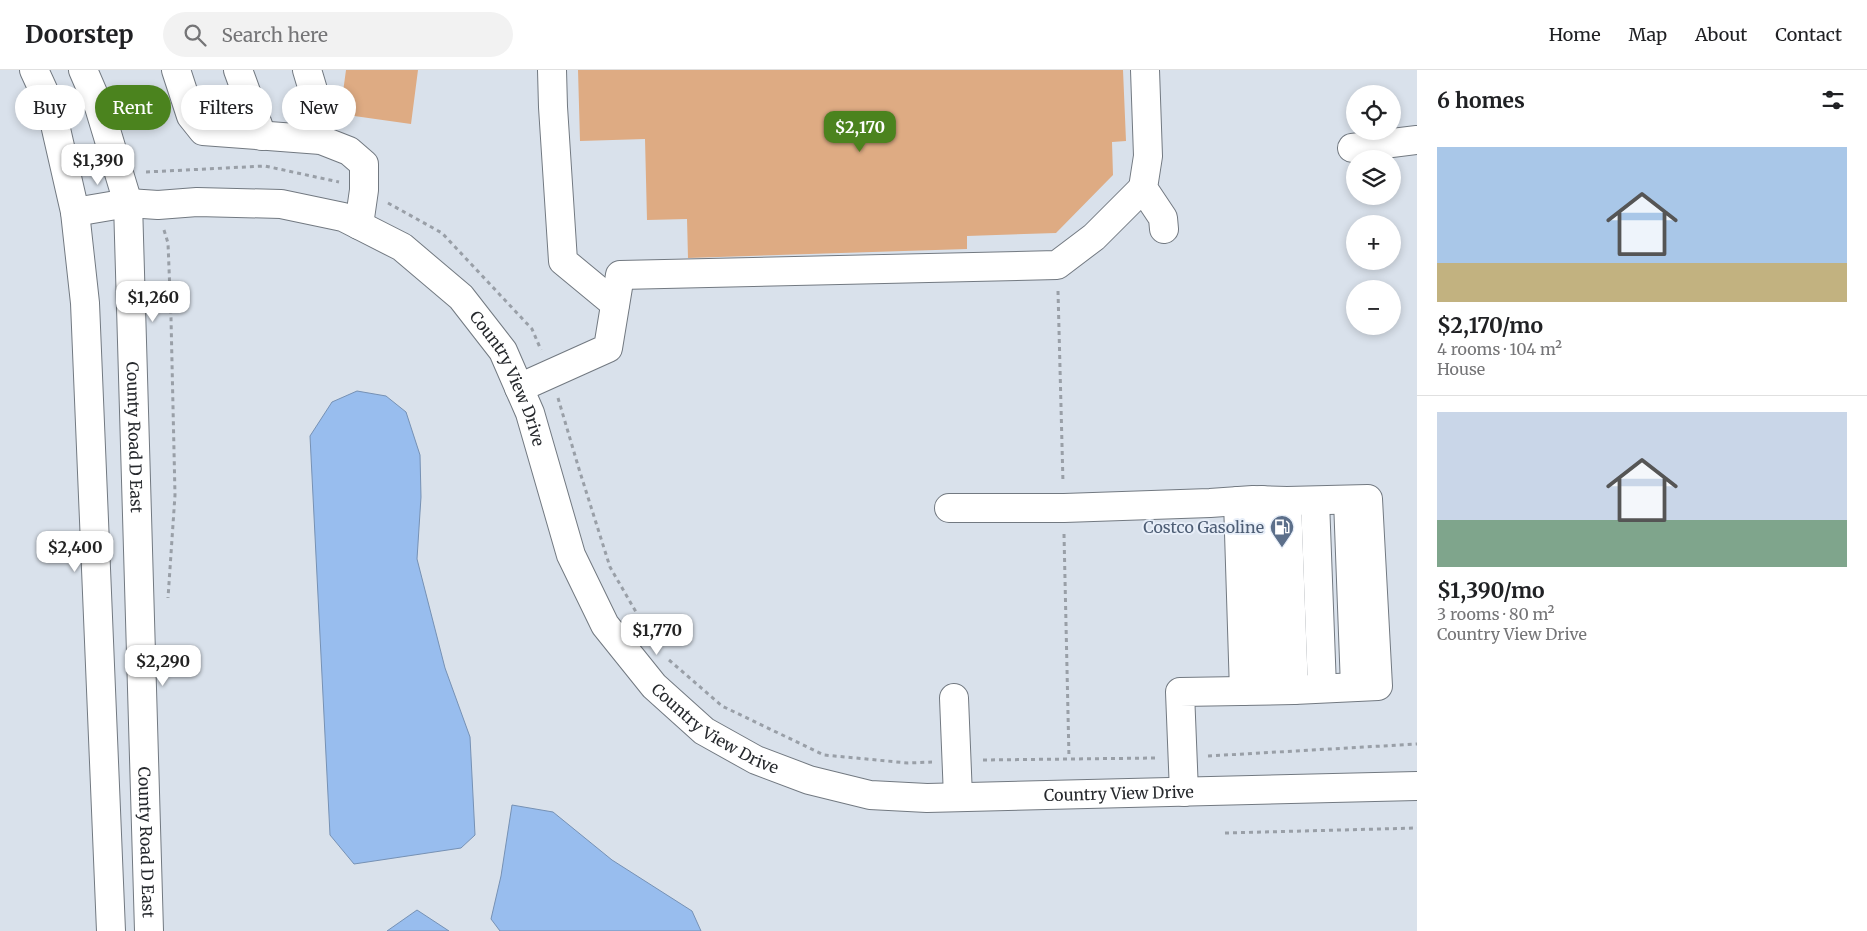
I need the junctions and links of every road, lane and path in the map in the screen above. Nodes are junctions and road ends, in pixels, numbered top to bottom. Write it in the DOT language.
graph roads {
  1 [pos="34,70"];
  2 [pos="83,70"];
  3 [pos="176,70"];
  4 [pos="238,70"];
  5 [pos="306,70"];
  6 [pos="552,70"];
  7 [pos="1145,70"];
  8 [pos="262,136"];
  9 [pos="321,140"];
  10 [pos="1417,140"];
  11 [pos="1352,148"];
  12 [pos="146,172"];
  13 [pos="1144,188"];
  14 [pos="364,190"];
  15 [pos="128,202"];
  16 [pos="75,212"];
  17 [pos="359,225"];
  18 [pos="1164,229"];
  19 [pos="615,304"];
  20 [pos="551,374"];
  21 [pos="519,388"];
  22 [pos="1262,501"];
  23 [pos="1315,501"];
  24 [pos="949,508"];
  25 [pos="655,644"];
  26 [pos="667,658"];
  27 [pos="1322,688"];
  28 [pos="1255,690"];
  29 [pos="1294,690"];
  30 [pos="954,698"];
  31 [pos="1417,744"];
  32 [pos="1182,758"];
  33 [pos="957,760"];
  34 [pos="1417,786"];
  35 [pos="1184,792"];
  36 [pos="958,797"];
  37 [pos="1417,828"];
  38 [pos="1225,833"];
  39 [pos="111,931"];
  40 [pos="148,931"];
  1 -- 16 [label="street"];
  2 -- 15 [label="street, County Road D East"];
  3 -- 8 [label="street"];
  4 -- 8 [label="street"];
  5 -- 9 [label="street"];
  6 -- 19 [label="street"];
  7 -- 13 [label="street"];
  8 -- 9 [label="street"];
  9 -- 14 [label="street"];
  10 -- 11 [label="street"];
  12 -- 14 [label="path"];
  13 -- 18 [label="street"];
  13 -- 19 [label="street"];
  14 -- 17 [label="street"];
  14 -- 20 [label="path"];
  15 -- 16 [label="street, Country View Drive"];
  15 -- 17 [label="street, Country View Drive"];
  15 -- 40 [label="street, County Road D East"];
  16 -- 39 [label="street"];
  17 -- 21 [label="street, Country View Drive"];
  19 -- 20 [label="street"];
  20 -- 21 [label="street"];
  20 -- 25 [label="path"];
  21 -- 36 [label="street, Country View Drive"];
  22 -- 23 [label="street"];
  22 -- 24 [label="street"];
  22 -- 28 [label="street"];
  22 -- 29 [label="street"];
  23 -- 27 [label="street"];
  23 -- 27 [label="street"];
  26 -- 33 [label="path"];
  27 -- 29 [label="street"];
  28 -- 29 [label="street"];
  28 -- 32 [label="street"];
  30 -- 33 [label="street"];
  31 -- 32 [label="path"];
  32 -- 33 [label="path"];
  32 -- 35 [label="street"];
  33 -- 36 [label="street"];
  34 -- 35 [label="street, Country View Drive"];
  35 -- 36 [label="street, Country View Drive"];
  37 -- 38 [label="path"];
}
